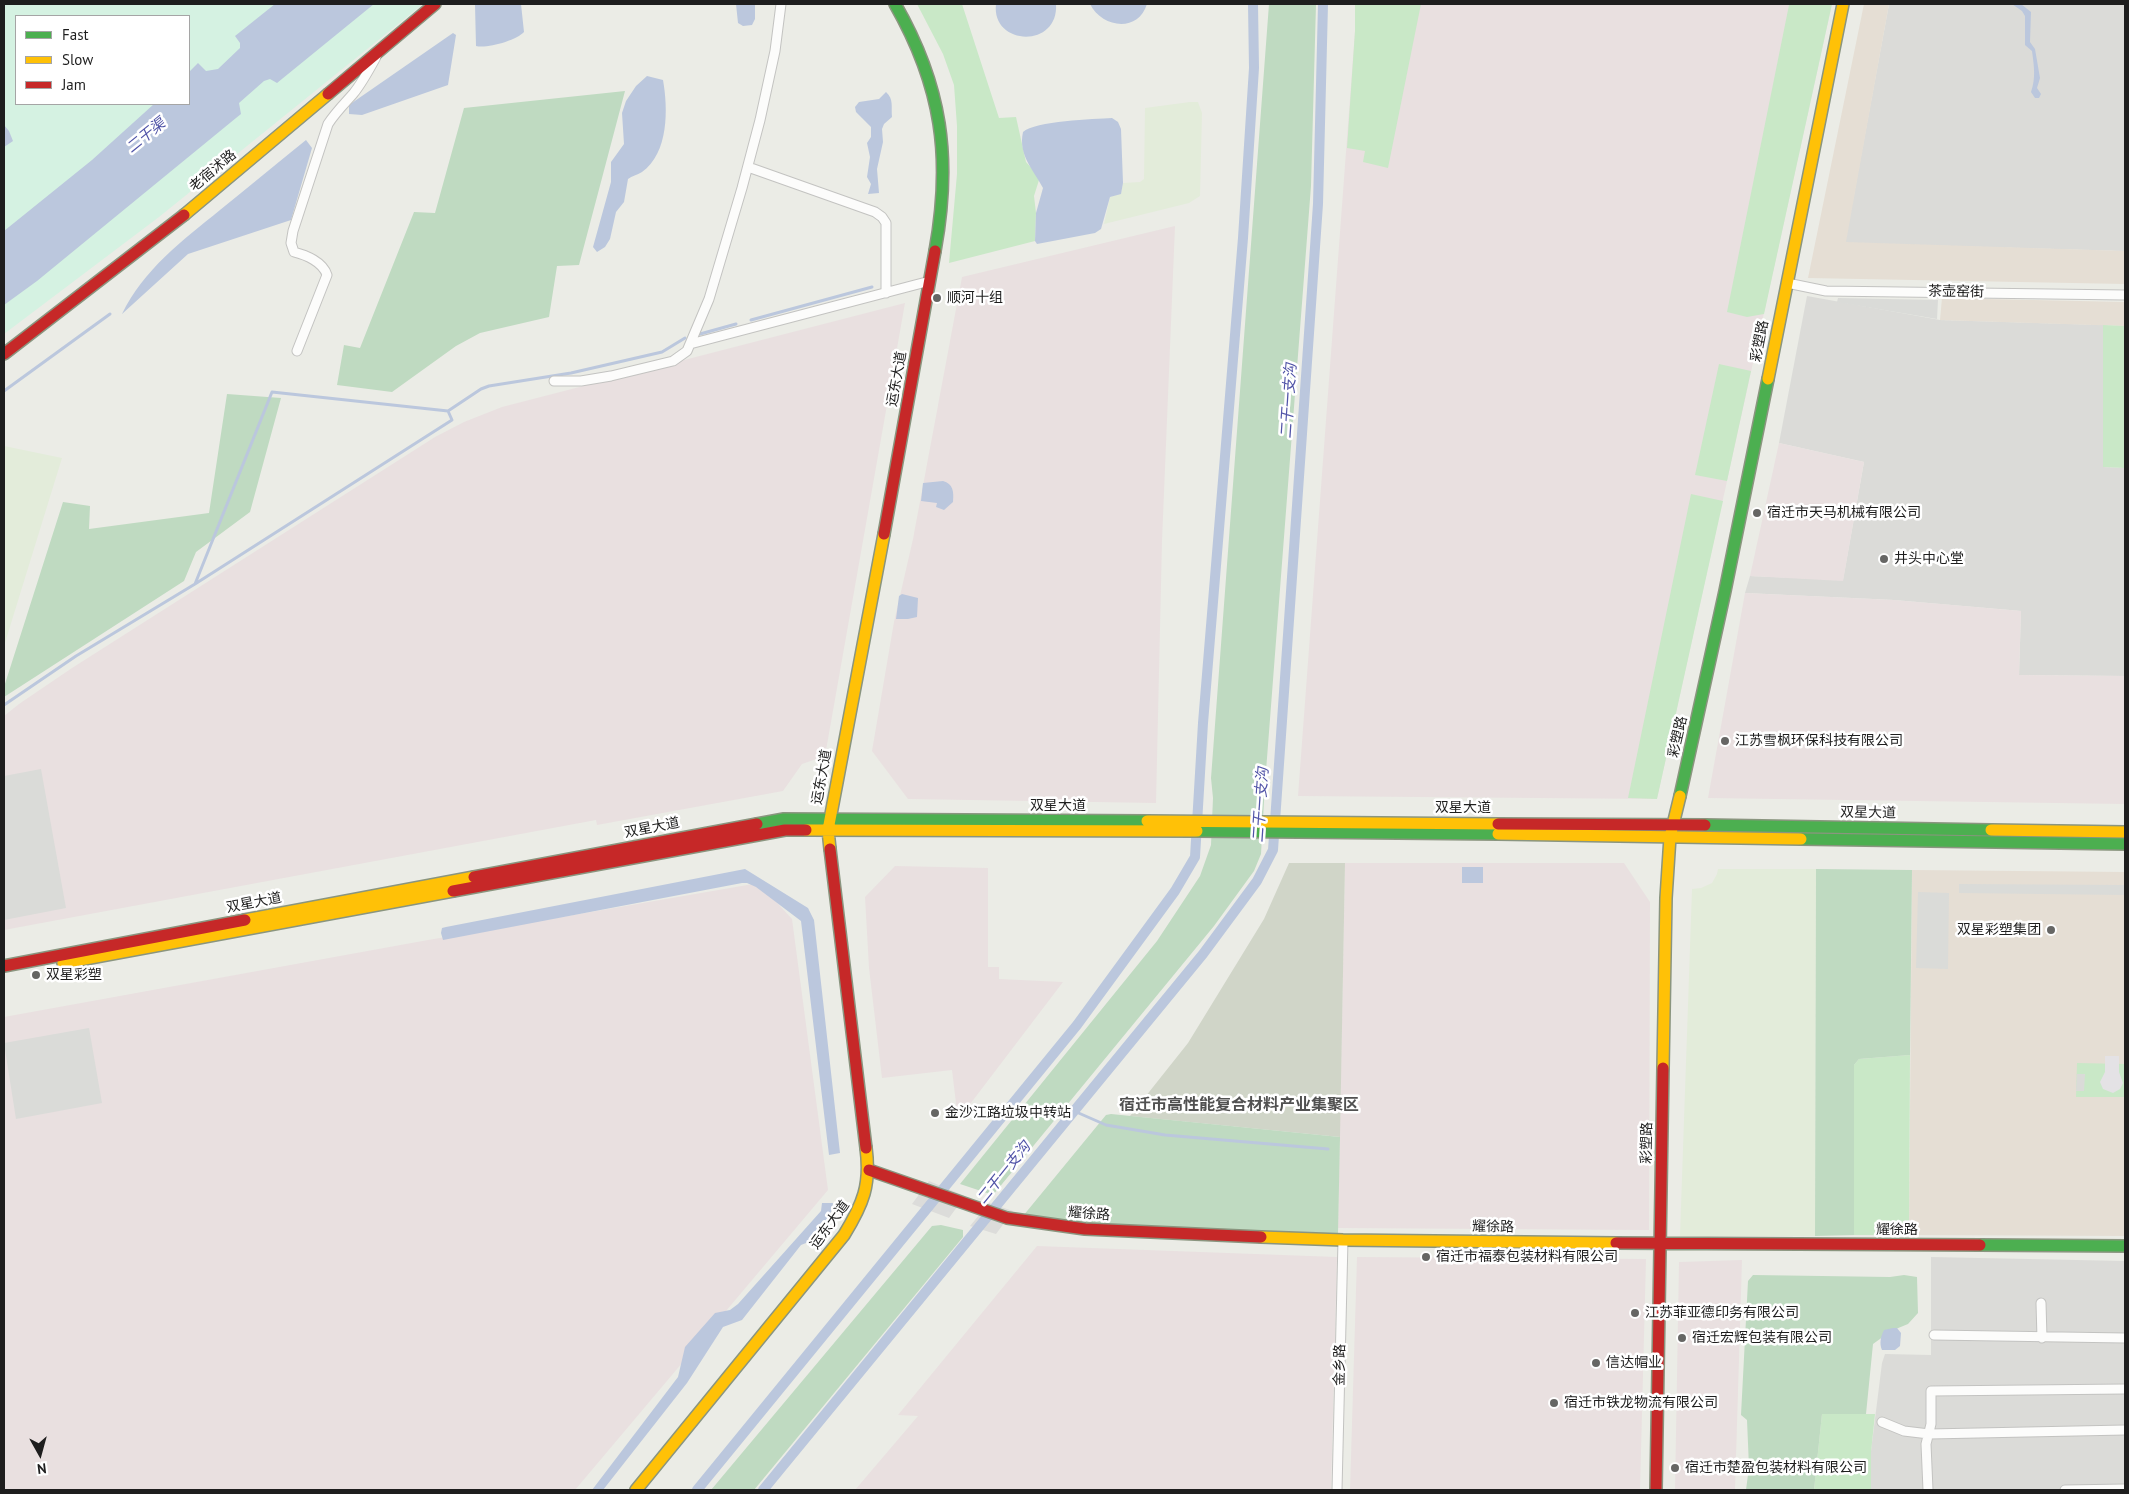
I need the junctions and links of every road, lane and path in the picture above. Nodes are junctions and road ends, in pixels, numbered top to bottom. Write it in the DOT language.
graph roads {
  1 [pos="435,4"];
  2 [pos="780,4"];
  3 [pos="895,4"];
  4 [pos="1843,4"];
  5 [pos="380,51"];
  6 [pos="748,167"];
  7 [pos="930,281"];
  8 [pos="1787,283"];
  9 [pos="886,293"];
  10 [pos="2125,295"];
  11 [pos="690,344"];
  12 [pos="297,351"];
  13 [pos="4,354"];
  14 [pos="554,382"];
  15 [pos="830,818"];
  16 [pos="1673,825"];
  17 [pos="1168,826"];
  18 [pos="1293,827"];
  19 [pos="828,830"];
  20 [pos="2125,832"];
  21 [pos="1670,837"];
  22 [pos="2125,844"];
  23 [pos="4,966"];
  24 [pos="4,974"];
  25 [pos="869,1170"];
  26 [pos="1343,1240"];
  27 [pos="1660,1244"];
  28 [pos="2125,1246"];
  29 [pos="2041,1303"];
  30 [pos="1934,1335"];
  31 [pos="2042,1338"];
  32 [pos="2125,1338"];
  33 [pos="2125,1390"];
  34 [pos="1882,1422"];
  35 [pos="2125,1430"];
  36 [pos="1929,1434"];
  37 [pos="2125,1489"];
  38 [pos="636,1490"];
  39 [pos="1337,1490"];
  40 [pos="1656,1490"];
  41 [pos="1928,1490"];
  42 [pos="2064,1490"];
  1 -- 5 [label="street, 老宿沭路"];
  2 -- 6 [label="street"];
  3 -- 7 [label="street, 运东大道"];
  4 -- 8 [label="street, 彩塑路"];
  5 -- 12 [label="street"];
  5 -- 13 [label="street, 老宿沭路"];
  6 -- 9 [label="street"];
  6 -- 11 [label="street"];
  7 -- 9 [label="street"];
  7 -- 15 [label="street, 运东大道"];
  8 -- 10 [label="street, 茶壶窑街"];
  8 -- 16 [label="street, 彩塑路"];
  9 -- 11 [label="street"];
  11 -- 14 [label="street"];
  15 -- 17 [label="street, 双星大道"];
  15 -- 19 [label="street, 运东大道"];
  15 -- 23 [label="street, 双星大道"];
  16 -- 18 [label="street, 双星大道"];
  16 -- 20 [label="street, 双星大道"];
  16 -- 21 [label="street, 彩塑路"];
  17 -- 18 [label="street"];
  17 -- 19 [label="street, 双星大道"];
  18 -- 21 [label="street, 双星大道"];
  19 -- 24 [label="street, 双星大道"];
  19 -- 25 [label="street, 运东大道"];
  21 -- 22 [label="street, 双星大道"];
  21 -- 27 [label="street, 彩塑路"];
  25 -- 26 [label="street, 耀徐路"];
  25 -- 38 [label="street, 运东大道"];
  26 -- 27 [label="street, 耀徐路"];
  26 -- 39 [label="street, 金乡路"];
  27 -- 28 [label="street, 耀徐路"];
  27 -- 40 [label="street, 彩塑路"];
  29 -- 31 [label="street"];
  30 -- 31 [label="street"];
  31 -- 32 [label="street"];
  33 -- 36 [label="street"];
  34 -- 36 [label="street"];
  35 -- 36 [label="street"];
  36 -- 41 [label="street"];
  37 -- 42 [label="street"];
}
